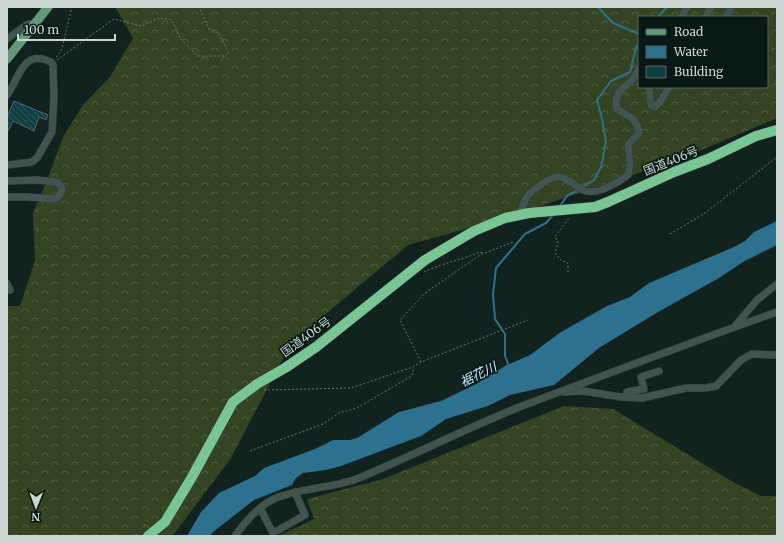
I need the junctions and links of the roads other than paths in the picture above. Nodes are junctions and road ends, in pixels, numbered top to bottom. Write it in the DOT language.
graph roads {
  1 [pos="48,7"];
  2 [pos="687,7"];
  3 [pos="711,7"];
  4 [pos="682,16"];
  5 [pos="706,16"];
  6 [pos="34,24"];
  7 [pos="7,39"];
  8 [pos="7,59"];
  9 [pos="638,70"];
  10 [pos="649,88"];
  11 [pos="668,88"];
  12 [pos="7,95"];
  13 [pos="777,130"];
  14 [pos="7,165"];
  15 [pos="7,181"];
  16 [pos="7,197"];
  17 [pos="524,214"];
  18 [pos="777,284"];
  19 [pos="777,312"];
  20 [pos="733,328"];
  21 [pos="777,355"];
  22 [pos="659,371"];
  23 [pos="559,392"];
  24 [pos="626,397"];
  25 [pos="295,492"];
  26 [pos="260,508"];
  27 [pos="148,536"];
  28 [pos="236,536"];
  1 -- 6 [label="main road"];
  2 -- 4 [label="street"];
  3 -- 5 [label="street"];
  6 -- 7 [label="street"];
  6 -- 8 [label="main road"];
  9 -- 17 [label="street"];
  10 -- 11 [label="street"];
  12 -- 14 [label="street"];
  13 -- 17 [label="highway, 国道406号"];
  15 -- 16 [label="street"];
  17 -- 27 [label="highway, 国道406号"];
  18 -- 20 [label="street"];
  19 -- 20 [label="street"];
  20 -- 23 [label="street"];
  21 -- 24 [label="street"];
  22 -- 24 [label="street"];
  23 -- 24 [label="street"];
  23 -- 25 [label="street"];
  25 -- 26 [label="street"];
  25 -- 26 [label="street"];
  26 -- 28 [label="street"];
}
